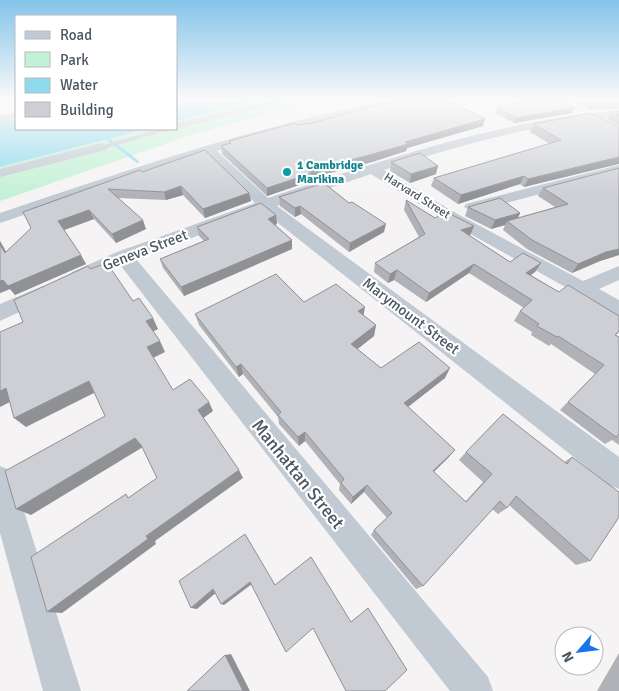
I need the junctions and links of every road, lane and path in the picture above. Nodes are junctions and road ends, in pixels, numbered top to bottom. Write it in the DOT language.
graph roads {
  1 [pos="155,132"];
  2 [pos="270,132"];
  3 [pos="500,132"];
  4 [pos="101,147"];
  5 [pos="208,150"];
  6 [pos="374,168"];
  7 [pos="619,169"];
  8 [pos="0,174"];
  9 [pos="265,204"];
  10 [pos="446,214"];
  11 [pos="0,218"];
  12 [pos="123,256"];
  13 [pos="619,272"];
  14 [pos="583,290"];
  15 [pos="619,309"];
  16 [pos="0,313"];
  17 [pos="619,476"];
  18 [pos="0,480"];
  19 [pos="62,691"];
  20 [pos="474,691"];
  1 -- 4 [label="street"];
  2 -- 5 [label="street"];
  3 -- 6 [label="street, Geneva Street"];
  4 -- 8 [label="street"];
  5 -- 9 [label="street, Marymount Street"];
  5 -- 11 [label="street"];
  6 -- 9 [label="street, Geneva Street"];
  6 -- 10 [label="street, Harvard Street"];
  7 -- 10 [label="street"];
  9 -- 12 [label="street, Geneva Street"];
  9 -- 17 [label="street, Marymount Street"];
  10 -- 14 [label="street, Harvard Street"];
  12 -- 16 [label="street, Geneva Street"];
  12 -- 20 [label="street, Manhattan Street"];
  13 -- 14 [label="street"];
  14 -- 15 [label="street, Harvard Street"];
  18 -- 19 [label="street"];
}
